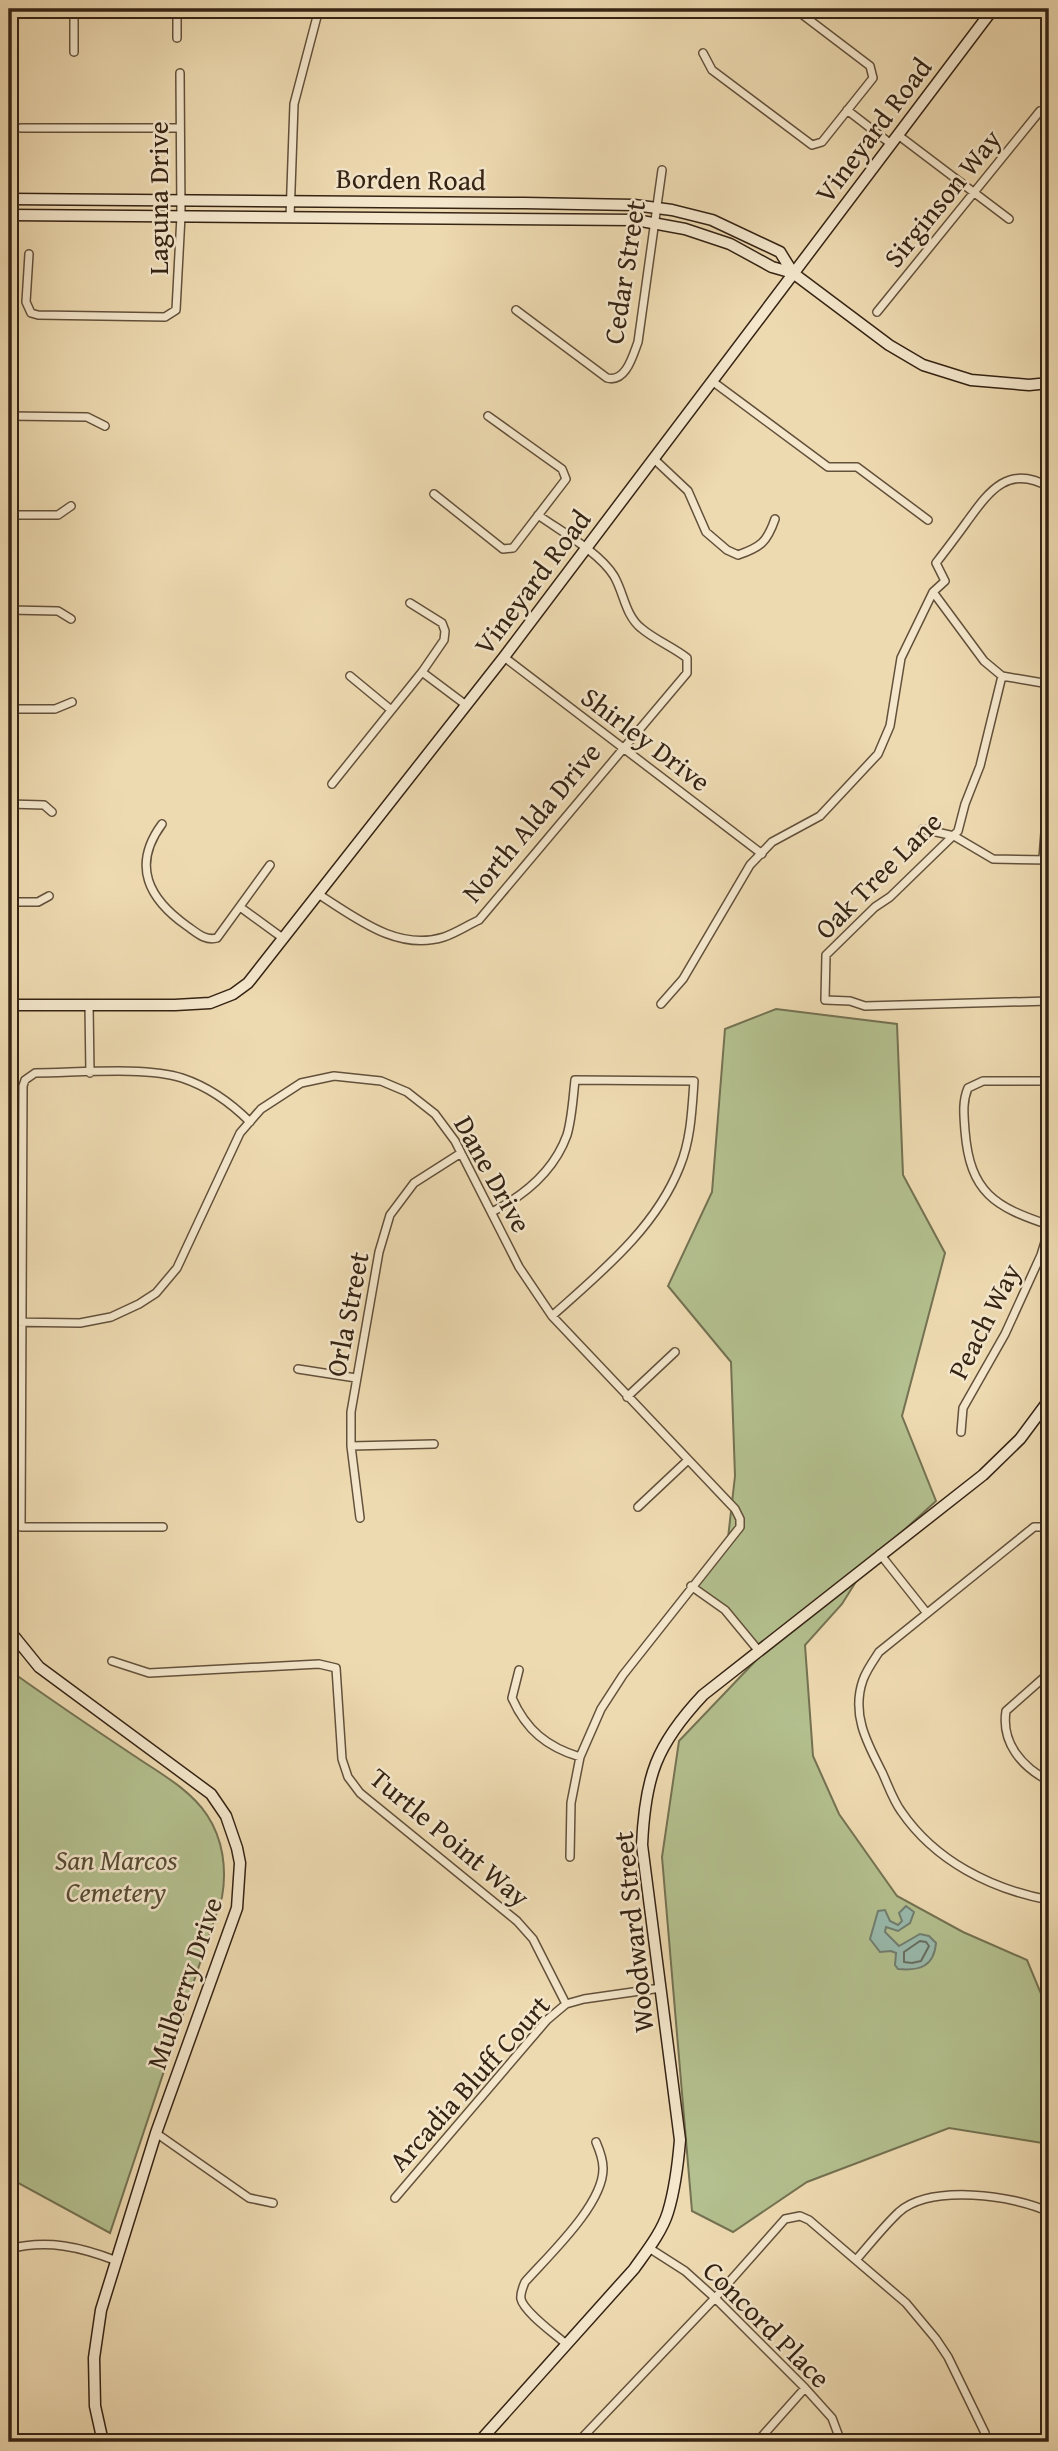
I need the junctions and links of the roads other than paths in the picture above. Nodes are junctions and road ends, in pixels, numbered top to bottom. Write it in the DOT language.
graph roads {
  1 [pos="10,9"];
  2 [pos="74,9"];
  3 [pos="177,9"];
  4 [pos="319,9"];
  5 [pos="795,9"];
  6 [pos="993,9"];
  7 [pos="177,38"];
  8 [pos="74,52"];
  9 [pos="703,53"];
  10 [pos="9,54"];
  11 [pos="180,73"];
  12 [pos="847,110"];
  13 [pos="1040,111"];
  14 [pos="21,128"];
  15 [pos="180,128"];
  16 [pos="894,139"];
  17 [pos="662,170"];
  18 [pos="975,193"];
  19 [pos="9,199"];
  20 [pos="181,199"];
  21 [pos="289,201"];
  22 [pos="657,208"];
  23 [pos="9,215"];
  24 [pos="181,216"];
  25 [pos="290,217"];
  26 [pos="1009,219"];
  27 [pos="655,222"];
  28 [pos="29,254"];
  29 [pos="793,273"];
  30 [pos="516,310"];
  31 [pos="877,312"];
  32 [pos="712,381"];
  33 [pos="1049,383"];
  34 [pos="9,416"];
  35 [pos="488,416"];
  36 [pos="105,426"];
  37 [pos="654,459"];
  38 [pos="1049,487"];
  39 [pos="435,494"];
  40 [pos="71,506"];
  41 [pos="9,515"];
  42 [pos="538,515"];
  43 [pos="775,519"];
  44 [pos="928,520"];
  45 [pos="586,549"];
  46 [pos="933,592"];
  47 [pos="410,603"];
  48 [pos="9,611"];
  49 [pos="71,619"];
  50 [pos="504,657"];
  51 [pos="422,672"];
  52 [pos="350,676"];
  53 [pos="1002,676"];
  54 [pos="1049,684"];
  55 [pos="72,702"];
  56 [pos="466,705"];
  57 [pos="9,709"];
  58 [pos="390,709"];
  59 [pos="622,747"];
  60 [pos="1049,780"];
  61 [pos="332,784"];
  62 [pos="9,804"];
  63 [pos="52,812"];
  64 [pos="162,824"];
  65 [pos="923,829"];
  66 [pos="954,836"];
  67 [pos="762,854"];
  68 [pos="1046,859"];
  69 [pos="270,865"];
  70 [pos="318,894"];
  71 [pos="49,896"];
  72 [pos="9,902"];
  73 [pos="240,907"];
  74 [pos="284,939"];
  75 [pos="1049,1001"];
  76 [pos="661,1004"];
  77 [pos="9,1005"];
  78 [pos="89,1005"];
  79 [pos="90,1073"];
  80 [pos="1049,1081"];
  81 [pos="250,1122"];
  82 [pos="461,1153"];
  83 [pos="492,1212"];
  84 [pos="1049,1227"];
  85 [pos="552,1316"];
  86 [pos="9,1322"];
  87 [pos="21,1322"];
  88 [pos="675,1352"];
  89 [pos="298,1369"];
  90 [pos="356,1378"];
  91 [pos="627,1398"];
  92 [pos="1049,1400"];
  93 [pos="961,1432"];
  94 [pos="434,1444"];
  95 [pos="351,1446"];
  96 [pos="688,1460"];
  97 [pos="638,1507"];
  98 [pos="360,1518"];
  99 [pos="163,1527"];
  100 [pos="1049,1527"];
  101 [pos="880,1554"];
  102 [pos="691,1586"];
  103 [pos="926,1612"];
  104 [pos="9,1630"];
  105 [pos="758,1650"];
  106 [pos="112,1661"];
  107 [pos="519,1670"];
  108 [pos="1049,1673"];
  109 [pos="580,1757"];
  110 [pos="1049,1781"];
  111 [pos="570,1857"];
  112 [pos="1049,1900"];
  113 [pos="661,1988"];
  114 [pos="566,2004"];
  115 [pos="156,2133"];
  116 [pos="596,2142"];
  117 [pos="396,2198"];
  118 [pos="273,2203"];
  119 [pos="1049,2212"];
  120 [pos="649,2248"];
  121 [pos="9,2249"];
  122 [pos="856,2260"];
  123 [pos="117,2261"];
  124 [pos="715,2298"];
  125 [pos="566,2344"];
  126 [pos="805,2388"];
  127 [pos="985,2433"];
  128 [pos="103,2442"];
  129 [pos="479,2442"];
  130 [pos="578,2442"];
  131 [pos="757,2442"];
  132 [pos="841,2442"];
  1 -- 10 [label="street"];
  2 -- 8 [label="street"];
  3 -- 7 [label="street"];
  4 -- 21 [label="street"];
  5 -- 12 [label="street"];
  6 -- 16 [label="main road, Vineyard Road"];
  9 -- 12 [label="street"];
  11 -- 15 [label="street, Laguna Drive"];
  12 -- 16 [label="street"];
  13 -- 18 [label="street, Sirginson Way"];
  14 -- 15 [label="street"];
  15 -- 20 [label="street, Laguna Drive"];
  16 -- 18 [label="street"];
  16 -- 29 [label="main road, Vineyard Road"];
  17 -- 22 [label="street, Cedar Street"];
  18 -- 26 [label="street"];
  18 -- 31 [label="street, Sirginson Way"];
  19 -- 20 [label="main road, Borden Road"];
  20 -- 21 [label="main road, Borden Road"];
  20 -- 24 [label="street, Laguna Drive"];
  21 -- 22 [label="main road, Borden Road"];
  21 -- 25 [label="street"];
  22 -- 27 [label="street, Cedar Street"];
  22 -- 29 [label="main road, Borden Road"];
  23 -- 24 [label="main road, Borden Road"];
  24 -- 25 [label="main road, Borden Road"];
  24 -- 28 [label="street, Laguna Drive"];
  25 -- 27 [label="main road, Borden Road"];
  27 -- 29 [label="main road, Borden Road"];
  27 -- 30 [label="street, Cedar Street"];
  29 -- 32 [label="main road, Vineyard Road"];
  29 -- 33 [label="main road, Borden Road"];
  32 -- 37 [label="main road, Vineyard Road"];
  32 -- 44 [label="street"];
  34 -- 36 [label="street"];
  35 -- 42 [label="street"];
  37 -- 43 [label="street"];
  37 -- 45 [label="main road, Vineyard Road"];
  38 -- 46 [label="street"];
  39 -- 42 [label="street"];
  40 -- 41 [label="street"];
  42 -- 45 [label="street"];
  45 -- 50 [label="main road, Vineyard Road"];
  45 -- 59 [label="street, North Alda Drive"];
  46 -- 53 [label="street"];
  46 -- 67 [label="street"];
  47 -- 51 [label="street"];
  48 -- 49 [label="street"];
  50 -- 56 [label="main road, Vineyard Road"];
  50 -- 59 [label="street, Shirley Drive"];
  51 -- 56 [label="street"];
  51 -- 58 [label="street"];
  52 -- 58 [label="street"];
  53 -- 54 [label="street"];
  53 -- 66 [label="street, Oak Tree Lane"];
  55 -- 57 [label="street"];
  56 -- 70 [label="main road, Vineyard Road"];
  58 -- 61 [label="street"];
  59 -- 67 [label="street, Shirley Drive"];
  59 -- 70 [label="street, North Alda Drive"];
  60 -- 68 [label="street"];
  62 -- 63 [label="street"];
  64 -- 73 [label="street"];
  65 -- 66 [label="street"];
  66 -- 68 [label="street"];
  66 -- 75 [label="street, Oak Tree Lane"];
  67 -- 76 [label="street"];
  69 -- 73 [label="street"];
  70 -- 74 [label="main road, Vineyard Road"];
  71 -- 72 [label="street"];
  73 -- 74 [label="street"];
  74 -- 78 [label="main road, Vineyard Road"];
  77 -- 78 [label="main road, Vineyard Road"];
  78 -- 79 [label="street"];
  79 -- 81 [label="street"];
  79 -- 87 [label="street"];
  80 -- 84 [label="street"];
  81 -- 82 [label="street, Dane Drive"];
  81 -- 87 [label="street, Dane Drive"];
  82 -- 83 [label="street, Dane Drive"];
  82 -- 90 [label="street, Orla Street"];
  83 -- 85 [label="street, Dane Drive"];
  83 -- 85 [label="street"];
  84 -- 93 [label="street, Peach Way"];
  85 -- 91 [label="street, Dane Drive"];
  86 -- 87 [label="street, Dane Drive"];
  87 -- 99 [label="street"];
  88 -- 91 [label="street"];
  89 -- 90 [label="street"];
  90 -- 95 [label="street, Orla Street"];
  91 -- 96 [label="street, Dane Drive"];
  92 -- 101 [label="main road, Woodward Street"];
  94 -- 95 [label="street"];
  95 -- 98 [label="street, Orla Street"];
  96 -- 97 [label="street"];
  96 -- 102 [label="street, Dane Drive"];
  100 -- 103 [label="street"];
  101 -- 103 [label="street"];
  101 -- 105 [label="main road, Woodward Street"];
  102 -- 105 [label="street"];
  102 -- 109 [label="street"];
  103 -- 112 [label="street"];
  104 -- 115 [label="main road, Mulberry Drive"];
  105 -- 113 [label="main road, Woodward Street"];
  106 -- 114 [label="street, Turtle Point Way"];
  107 -- 109 [label="street"];
  108 -- 110 [label="street"];
  109 -- 111 [label="street"];
  113 -- 114 [label="street, Arcadia Bluff Court"];
  113 -- 120 [label="main road, Woodward Street"];
  114 -- 117 [label="street, Arcadia Bluff Court"];
  115 -- 118 [label="street"];
  115 -- 123 [label="main road, Mulberry Drive"];
  116 -- 125 [label="street"];
  119 -- 122 [label="street"];
  120 -- 124 [label="street, Concord Place"];
  120 -- 125 [label="main road, Woodward Street"];
  121 -- 123 [label="street"];
  122 -- 124 [label="street"];
  122 -- 127 [label="street"];
  123 -- 128 [label="main road, Mulberry Drive"];
  124 -- 126 [label="street, Concord Place"];
  124 -- 130 [label="street"];
  125 -- 129 [label="main road, Woodward Street"];
  126 -- 131 [label="street"];
  126 -- 132 [label="street, Concord Place"];
}
